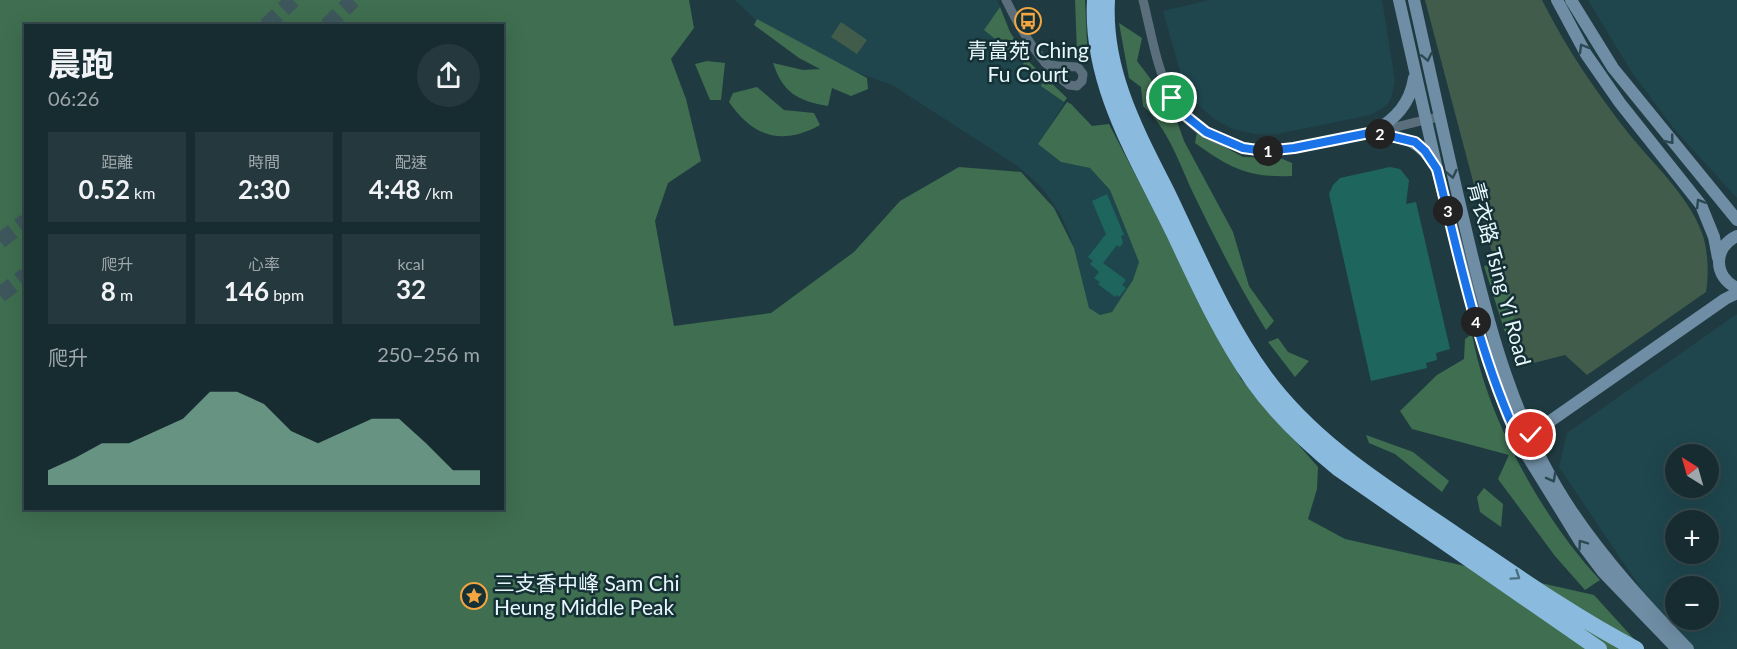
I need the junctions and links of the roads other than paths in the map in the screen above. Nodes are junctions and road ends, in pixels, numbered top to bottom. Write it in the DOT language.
graph roads {
  1 [pos="1006,0"];
  2 [pos="1095,0"];
  3 [pos="1107,0"];
  4 [pos="1143,0"];
  5 [pos="1399,0"];
  6 [pos="1414,0"];
  7 [pos="1557,0"];
  8 [pos="1571,0"];
  9 [pos="1045,63"];
  10 [pos="1415,69"];
  11 [pos="1440,117"];
  12 [pos="1426,119"];
  13 [pos="1374,132"];
  14 [pos="1437,169"];
  15 [pos="1737,220"];
  16 [pos="1737,236"];
  17 [pos="1718,258"];
  18 [pos="1732,285"];
  19 [pos="1737,293"];
  20 [pos="1725,298"];
  21 [pos="1526,438"];
  22 [pos="1430,525"];
  23 [pos="1599,649"];
  24 [pos="1636,649"];
  25 [pos="1677,649"];
  26 [pos="1688,649"];
  1 -- 9 [label="street"];
  2 -- 22 [label="highway"];
  3 -- 22 [label="highway"];
  4 -- 13 [label="street"];
  5 -- 10 [label="main road, 青衣路 Tsing Yi Road"];
  6 -- 11 [label="main road, 青衣路 Tsing Yi Road, one-way"];
  17 -- 7 [label="main road, one-way"];
  8 -- 15 [label="main road, one-way"];
  10 -- 12 [label="main road, 青衣路 Tsing Yi Road"];
  10 -- 13 [label="main road"];
  11 -- 12 [label="street"];
  11 -- 21 [label="main road, 青衣路 Tsing Yi Road, one-way"];
  12 -- 13 [label="street"];
  12 -- 14 [label="main road, 青衣路 Tsing Yi Road"];
  13 -- 14 [label="main road"];
  14 -- 21 [label="main road, 青衣路 Tsing Yi Road"];
  16 -- 17 [label="main road"];
  17 -- 18 [label="main road"];
  18 -- 20 [label="main road"];
  19 -- 20 [label="main road"];
  20 -- 21 [label="main road"];
  25 -- 21 [label="main road, 青衣路 Tsing Yi Road, one-way"];
  21 -- 26 [label="main road, 青衣路 Tsing Yi Road, one-way"];
  22 -- 23 [label="highway"];
  22 -- 24 [label="highway, one-way"];
}
